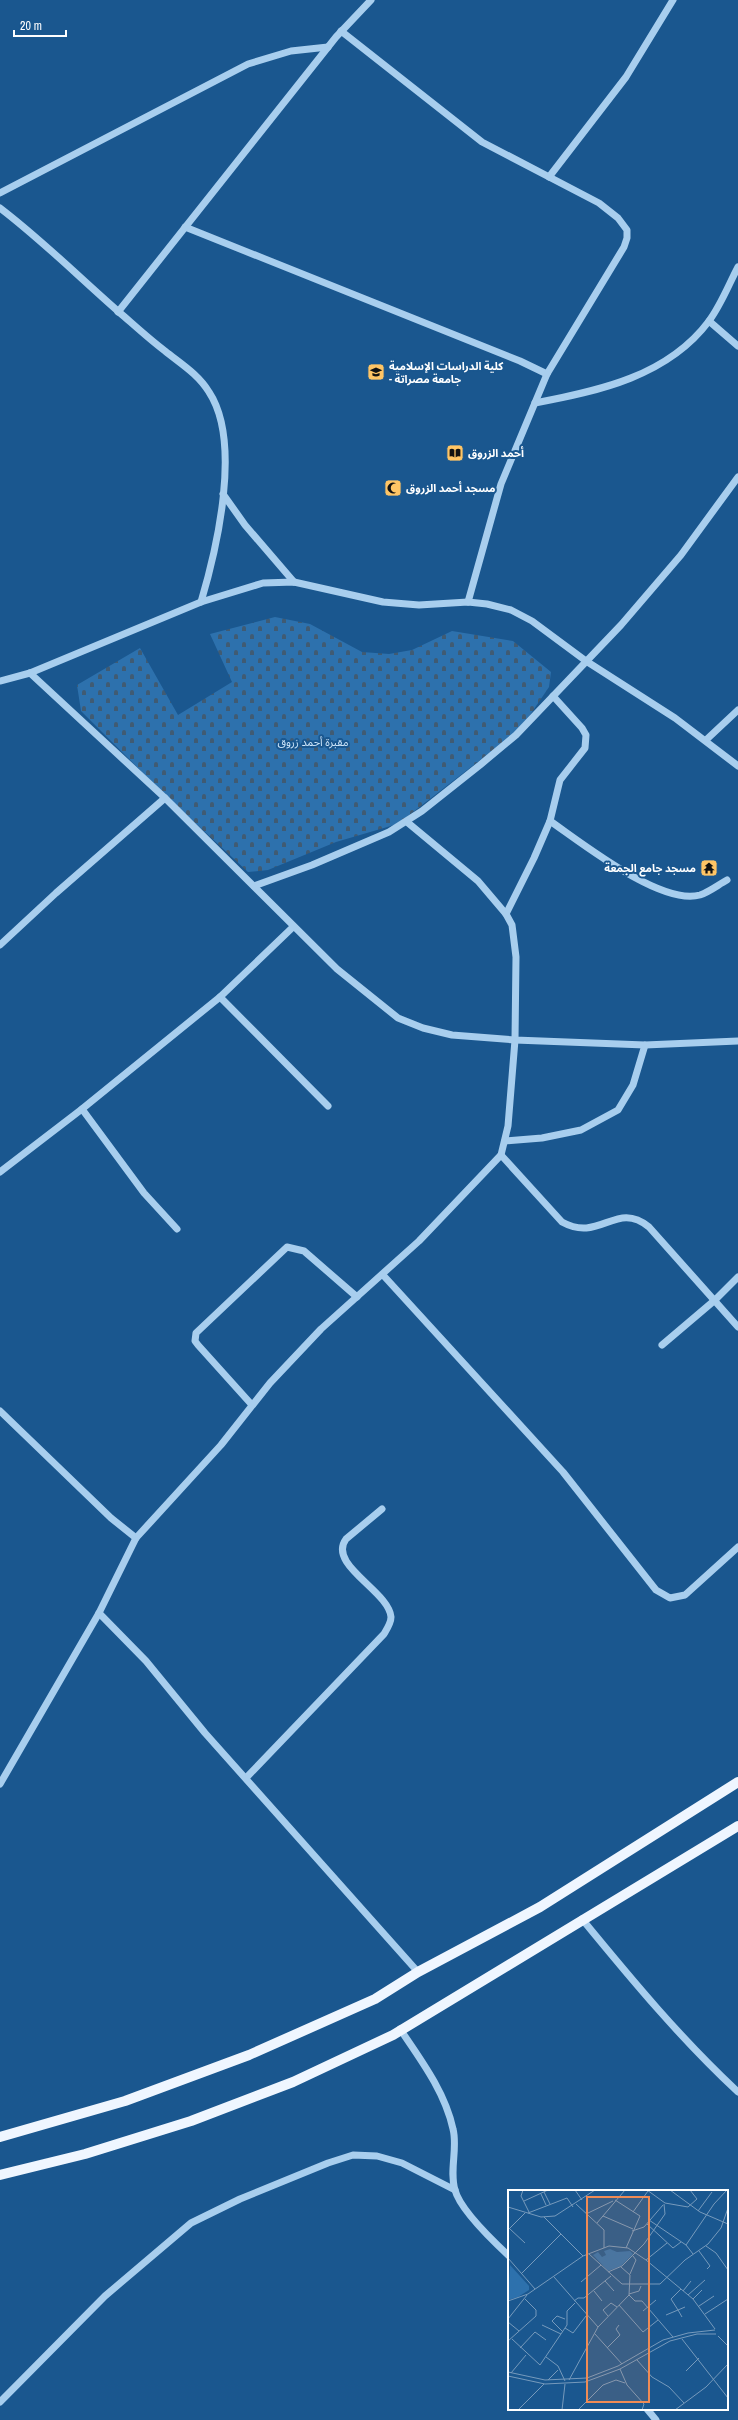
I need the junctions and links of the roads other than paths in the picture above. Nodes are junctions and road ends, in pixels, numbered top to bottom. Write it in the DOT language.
graph roads {
  1 [pos="371,0"];
  2 [pos="673,0"];
  3 [pos="341,31"];
  4 [pos="328,47"];
  5 [pos="549,176"];
  6 [pos="0,193"];
  7 [pos="0,208"];
  8 [pos="185,227"];
  9 [pos="738,267"];
  10 [pos="118,312"];
  11 [pos="709,321"];
  12 [pos="738,346"];
  13 [pos="547,374"];
  14 [pos="535,403"];
  15 [pos="738,477"];
  16 [pos="223,494"];
  17 [pos="294,582"];
  18 [pos="201,602"];
  19 [pos="468,602"];
  20 [pos="586,661"];
  21 [pos="30,673"];
  22 [pos="0,681"];
  23 [pos="553,696"];
  24 [pos="738,710"];
  25 [pos="706,740"];
  26 [pos="738,766"];
  27 [pos="165,798"];
  28 [pos="550,821"];
  29 [pos="407,822"];
  30 [pos="727,880"];
  31 [pos="254,886"];
  32 [pos="506,914"];
  33 [pos="293,927"];
  34 [pos="0,945"];
  35 [pos="220,997"];
  36 [pos="515,1040"];
  37 [pos="738,1041"];
  38 [pos="645,1045"];
  39 [pos="328,1106"];
  40 [pos="82,1110"];
  41 [pos="506,1141"];
  42 [pos="501,1155"];
  43 [pos="0,1172"];
  44 [pos="177,1229"];
  45 [pos="383,1274"];
  46 [pos="738,1277"];
  47 [pos="357,1297"];
  48 [pos="715,1300"];
  49 [pos="738,1327"];
  50 [pos="662,1345"];
  51 [pos="252,1405"];
  52 [pos="0,1411"];
  53 [pos="382,1509"];
  54 [pos="136,1538"];
  55 [pos="738,1547"];
  56 [pos="99,1612"];
  57 [pos="246,1778"];
  58 [pos="738,1782"];
  59 [pos="0,1784"];
  60 [pos="738,1826"];
  61 [pos="582,1919"];
  62 [pos="418,1972"];
  63 [pos="400,2029"];
  64 [pos="738,2092"];
  65 [pos="0,2137"];
  66 [pos="0,2175"];
  67 [pos="455,2190"];
  68 [pos="508,2255"];
  69 [pos="0,2402"];
  70 [pos="648,2410"];
  71 [pos="656,2420"];
  1 -- 3 [label="street"];
  2 -- 5 [label="street"];
  3 -- 4 [label="street"];
  3 -- 5 [label="street"];
  4 -- 6 [label="street"];
  4 -- 8 [label="street"];
  5 -- 13 [label="street"];
  7 -- 10 [label="street"];
  8 -- 10 [label="street"];
  8 -- 13 [label="street"];
  9 -- 11 [label="street"];
  10 -- 16 [label="street"];
  11 -- 12 [label="street"];
  11 -- 14 [label="street"];
  13 -- 14 [label="street"];
  14 -- 19 [label="street"];
  15 -- 20 [label="street"];
  16 -- 17 [label="street"];
  16 -- 18 [label="street"];
  17 -- 18 [label="street"];
  17 -- 19 [label="street"];
  18 -- 21 [label="street"];
  19 -- 20 [label="street"];
  20 -- 23 [label="street"];
  20 -- 25 [label="street"];
  21 -- 22 [label="street"];
  21 -- 27 [label="street"];
  23 -- 28 [label="street"];
  23 -- 29 [label="street"];
  24 -- 25 [label="street"];
  25 -- 26 [label="street"];
  27 -- 31 [label="street"];
  27 -- 34 [label="street"];
  28 -- 30 [label="street"];
  28 -- 32 [label="street"];
  29 -- 31 [label="street"];
  29 -- 32 [label="street"];
  31 -- 33 [label="street"];
  32 -- 36 [label="street"];
  33 -- 35 [label="street"];
  33 -- 36 [label="street"];
  35 -- 39 [label="street"];
  35 -- 40 [label="street"];
  36 -- 38 [label="street"];
  36 -- 41 [label="street"];
  37 -- 38 [label="street"];
  38 -- 41 [label="street"];
  40 -- 43 [label="street"];
  40 -- 44 [label="street"];
  41 -- 42 [label="street"];
  42 -- 45 [label="street"];
  42 -- 48 [label="street"];
  45 -- 47 [label="street"];
  45 -- 55 [label="street"];
  46 -- 48 [label="street"];
  47 -- 51 [label="street"];
  47 -- 51 [label="street"];
  48 -- 49 [label="street"];
  48 -- 50 [label="street"];
  51 -- 54 [label="street"];
  52 -- 54 [label="street"];
  53 -- 57 [label="street"];
  54 -- 56 [label="street"];
  56 -- 57 [label="street"];
  56 -- 59 [label="street"];
  57 -- 62 [label="street"];
  58 -- 62 [label="main road"];
  60 -- 61 [label="main road"];
  61 -- 63 [label="main road"];
  61 -- 64 [label="street"];
  62 -- 65 [label="main road"];
  63 -- 66 [label="main road"];
  63 -- 67 [label="street"];
  67 -- 68 [label="street"];
  67 -- 69 [label="street"];
  70 -- 71 [label="street"];
}
